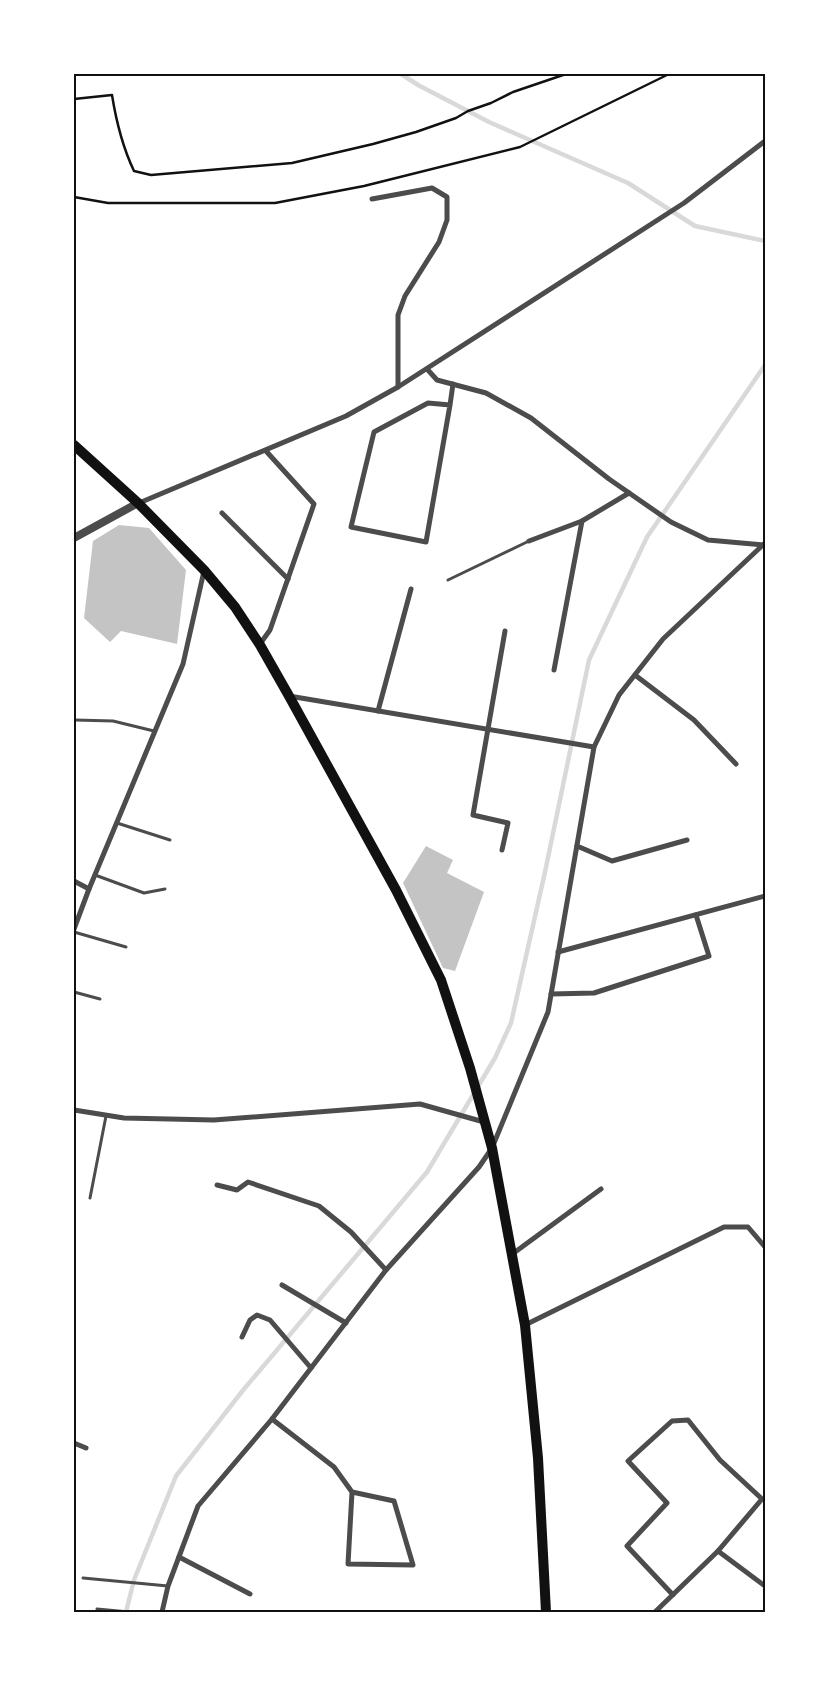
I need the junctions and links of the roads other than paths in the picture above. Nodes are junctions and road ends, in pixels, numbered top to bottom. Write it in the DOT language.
graph roads {
  1 [pos="765,141"];
  2 [pos="372,199"];
  3 [pos="427,369"];
  4 [pos="453,384"];
  5 [pos="398,387"];
  6 [pos="450,405"];
  7 [pos="74,445"];
  8 [pos="266,451"];
  9 [pos="629,493"];
  10 [pos="138,503"];
  11 [pos="222,513"];
  12 [pos="582,521"];
  13 [pos="74,538"];
  14 [pos="529,542"];
  15 [pos="764,544"];
  16 [pos="204,570"];
  17 [pos="288,579"];
  18 [pos="448,580"];
  19 [pos="411,589"];
  20 [pos="505,631"];
  21 [pos="260,645"];
  22 [pos="554,670"];
  23 [pos="635,675"];
  24 [pos="289,696"];
  25 [pos="378,711"];
  26 [pos="75,720"];
  27 [pos="488,729"];
  28 [pos="155,731"];
  29 [pos="594,747"];
  30 [pos="736,764"];
  31 [pos="116,823"];
  32 [pos="170,840"];
  33 [pos="687,840"];
  34 [pos="577,846"];
  35 [pos="502,850"];
  36 [pos="95,875"];
  37 [pos="74,881"];
  38 [pos="89,889"];
  39 [pos="165,889"];
  40 [pos="765,896"];
  41 [pos="696,915"];
  42 [pos="74,930"];
  43 [pos="126,947"];
  44 [pos="558,952"];
  45 [pos="74,992"];
  46 [pos="551,994"];
  47 [pos="100,999"];
  48 [pos="74,1110"];
  49 [pos="106,1115"];
  50 [pos="484,1122"];
  51 [pos="492,1148"];
  52 [pos="217,1185"];
  53 [pos="601,1189"];
  54 [pos="90,1198"];
  55 [pos="765,1246"];
  56 [pos="511,1255"];
  57 [pos="386,1270"];
  58 [pos="282,1285"];
  59 [pos="346,1323"];
  60 [pos="525,1325"];
  61 [pos="242,1337"];
  62 [pos="311,1368"];
  63 [pos="272,1418"];
  64 [pos="76,1444"];
  65 [pos="86,1448"];
  66 [pos="74,1450"];
  67 [pos="352,1492"];
  68 [pos="718,1550"];
  69 [pos="179,1557"];
  70 [pos="83,1578"];
  71 [pos="168,1586"];
  72 [pos="765,1586"];
  73 [pos="250,1594"];
  74 [pos="673,1595"];
  75 [pos="97,1609"];
  76 [pos="129,1612"];
  77 [pos="162,1612"];
  78 [pos="546,1612"];
  79 [pos="655,1612"];
  1 -- 3 [label="street"];
  2 -- 5 [label="street"];
  3 -- 4 [label="street"];
  3 -- 5 [label="street"];
  4 -- 6 [label="street"];
  4 -- 9 [label="street"];
  5 -- 8 [label="street"];
  6 -- 6 [label="street"];
  7 -- 10 [label="main road"];
  8 -- 10 [label="street"];
  8 -- 17 [label="street"];
  9 -- 12 [label="street"];
  9 -- 15 [label="street"];
  10 -- 13 [label="street"];
  10 -- 16 [label="main road"];
  11 -- 17 [label="street"];
  12 -- 14 [label="street"];
  12 -- 22 [label="street"];
  14 -- 18 [label="lane"];
  15 -- 23 [label="street"];
  16 -- 21 [label="main road"];
  16 -- 28 [label="street"];
  17 -- 21 [label="street"];
  19 -- 25 [label="street"];
  20 -- 27 [label="street"];
  21 -- 24 [label="main road"];
  23 -- 29 [label="street"];
  23 -- 30 [label="street"];
  24 -- 25 [label="street"];
  24 -- 50 [label="main road"];
  25 -- 27 [label="street"];
  26 -- 28 [label="lane"];
  27 -- 29 [label="street"];
  27 -- 35 [label="street"];
  28 -- 31 [label="street"];
  29 -- 34 [label="street"];
  31 -- 32 [label="lane"];
  31 -- 36 [label="street"];
  33 -- 34 [label="street"];
  34 -- 44 [label="street"];
  36 -- 38 [label="street"];
  36 -- 39 [label="lane"];
  37 -- 38 [label="street"];
  38 -- 42 [label="street"];
  40 -- 41 [label="street"];
  41 -- 44 [label="street"];
  41 -- 46 [label="street"];
  42 -- 43 [label="lane"];
  44 -- 46 [label="street"];
  45 -- 47 [label="lane"];
  46 -- 51 [label="street"];
  48 -- 49 [label="street"];
  49 -- 50 [label="street"];
  49 -- 54 [label="lane"];
  50 -- 51 [label="main road"];
  51 -- 56 [label="main road"];
  51 -- 57 [label="street"];
  52 -- 57 [label="street"];
  53 -- 56 [label="street"];
  55 -- 60 [label="street"];
  56 -- 60 [label="main road"];
  57 -- 59 [label="street"];
  58 -- 59 [label="street"];
  59 -- 62 [label="street"];
  60 -- 78 [label="main road"];
  61 -- 62 [label="street"];
  62 -- 63 [label="street"];
  63 -- 67 [label="street"];
  63 -- 69 [label="street"];
  64 -- 65 [label="street"];
  64 -- 66 [label="street"];
  67 -- 67 [label="street"];
  68 -- 72 [label="street"];
  68 -- 74 [label="street"];
  68 -- 74 [label="street"];
  69 -- 71 [label="street"];
  69 -- 73 [label="street"];
  70 -- 71 [label="lane"];
  71 -- 77 [label="street"];
  74 -- 79 [label="street"];
  75 -- 76 [label="lane"];
}
